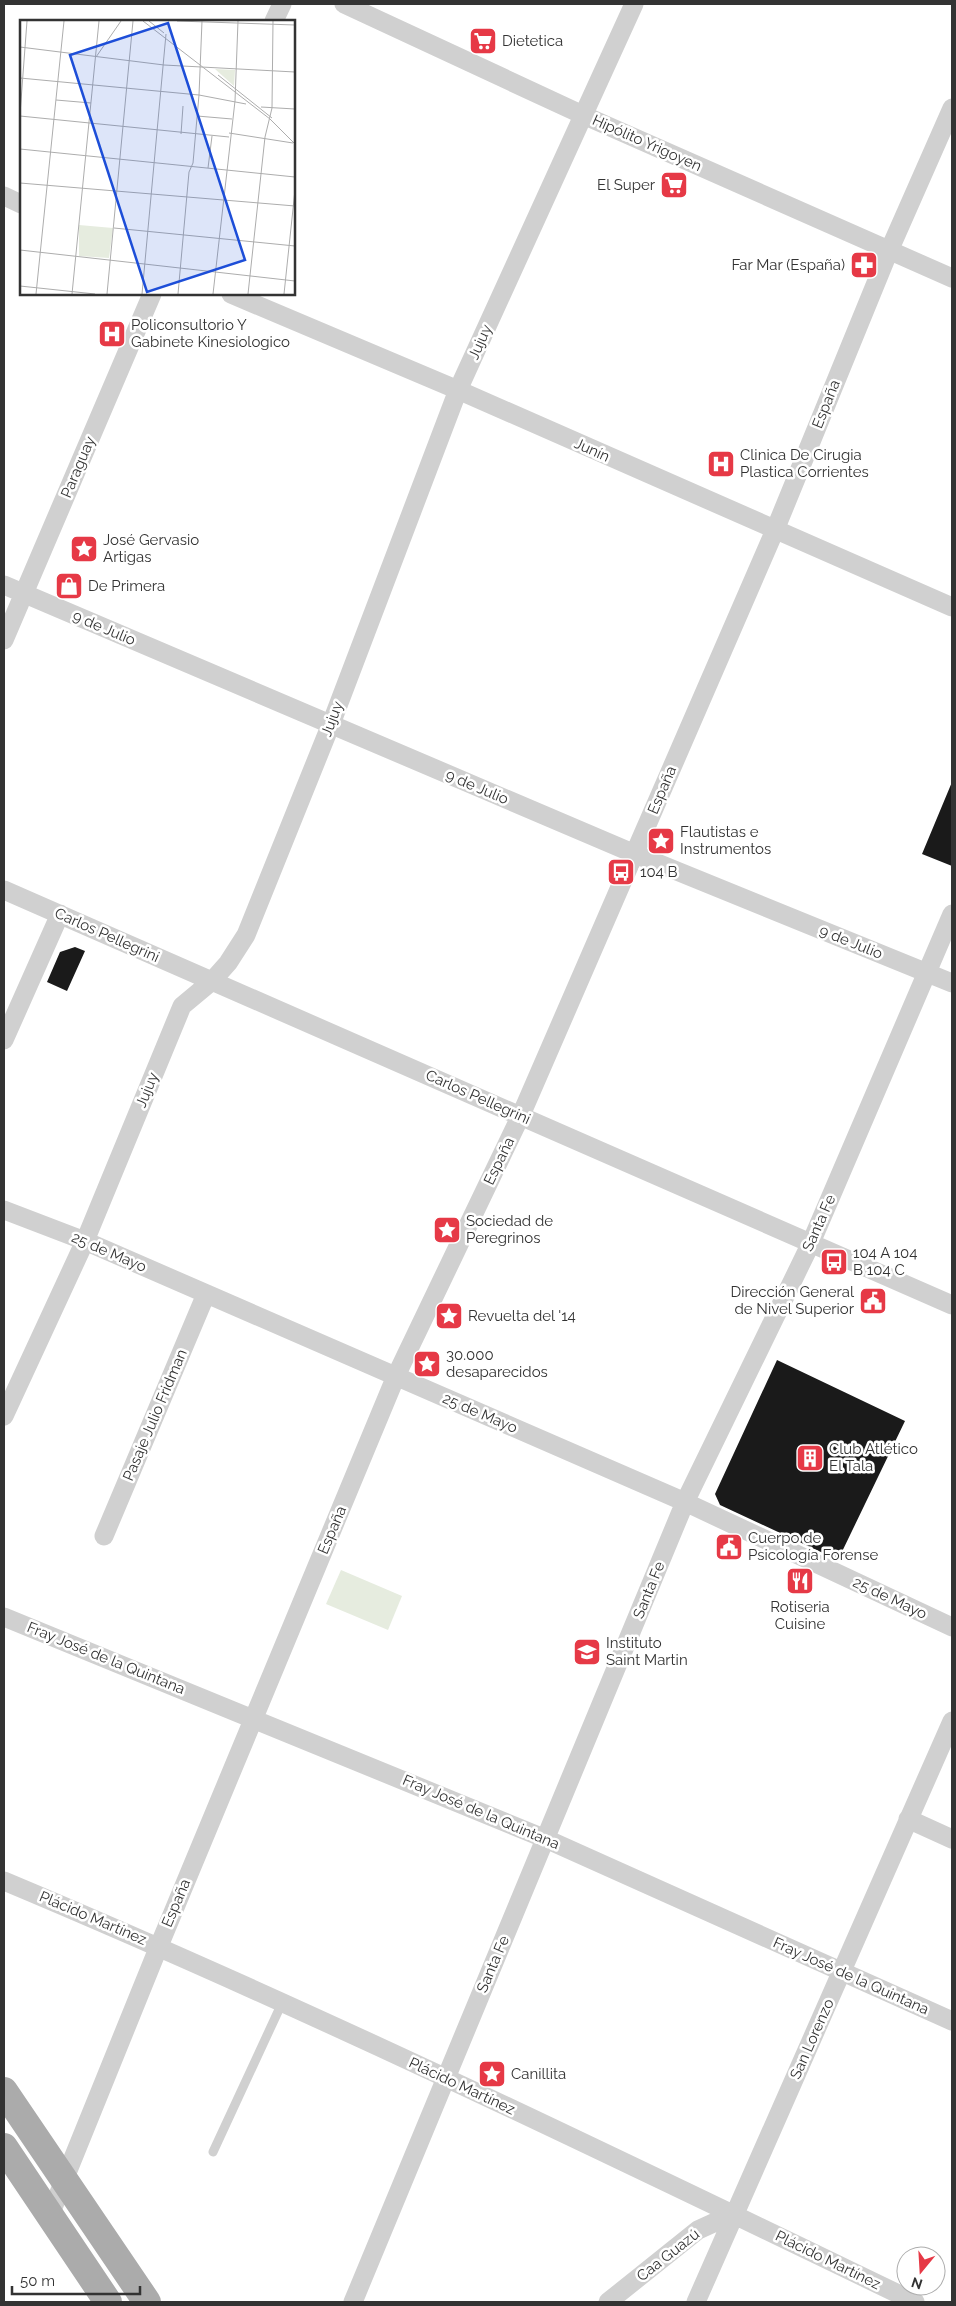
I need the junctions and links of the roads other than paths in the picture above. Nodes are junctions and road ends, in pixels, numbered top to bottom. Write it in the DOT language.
graph roads {
  1 [pos="282,4"];
  2 [pos="344,4"];
  3 [pos="634,4"];
  4 [pos="274,20"];
  5 [pos="952,108"];
  6 [pos="583,115"];
  7 [pos="4,196"];
  8 [pos="20,204"];
  9 [pos="889,251"];
  10 [pos="952,278"];
  11 [pos="152,295"];
  12 [pos="234,295"];
  13 [pos="458,390"];
  14 [pos="774,530"];
  15 [pos="4,585"];
  16 [pos="23,593"];
  17 [pos="952,607"];
  18 [pos="4,640"];
  19 [pos="331,724"];
  20 [pos="635,854"];
  21 [pos="4,890"];
  22 [pos="60,914"];
  23 [pos="952,914"];
  24 [pos="928,973"];
  25 [pos="212,981"];
  26 [pos="952,983"];
  27 [pos="4,1040"];
  28 [pos="521,1115"];
  29 [pos="4,1210"];
  30 [pos="85,1241"];
  31 [pos="810,1245"];
  32 [pos="206,1294"];
  33 [pos="952,1305"];
  34 [pos="396,1376"];
  35 [pos="6,1405"];
  36 [pos="685,1502"];
  37 [pos="104,1536"];
  38 [pos="4,1617"];
  39 [pos="952,1627"];
  40 [pos="254,1718"];
  41 [pos="952,1721"];
  42 [pos="908,1819"];
  43 [pos="546,1839"];
  44 [pos="952,1839"];
  45 [pos="4,1881"];
  46 [pos="158,1946"];
  47 [pos="842,1972"];
  48 [pos="282,2003"];
  49 [pos="952,2021"];
  50 [pos="445,2078"];
  51 [pos="4,2091"];
  52 [pos="4,2147"];
  53 [pos="213,2152"];
  54 [pos="64,2180"];
  55 [pos="733,2214"];
  56 [pos="50,2216"];
  57 [pos="108,2302"];
  58 [pos="147,2302"];
  59 [pos="353,2302"];
  60 [pos="608,2302"];
  61 [pos="696,2302"];
  62 [pos="915,2302"];
  1 -- 4 [label="street"];
  2 -- 6 [label="street, Hipólito Yrigoyen"];
  3 -- 6 [label="street, Jujuy"];
  5 -- 9 [label="street, España"];
  6 -- 9 [label="street, Hipólito Yrigoyen"];
  6 -- 13 [label="street, Jujuy"];
  7 -- 8 [label="street"];
  9 -- 10 [label="street, Hipólito Yrigoyen"];
  9 -- 14 [label="street, España"];
  11 -- 16 [label="street, Paraguay"];
  12 -- 13 [label="street, Junín"];
  13 -- 14 [label="street, Junín"];
  13 -- 19 [label="street, Jujuy"];
  14 -- 17 [label="street, Junín"];
  14 -- 20 [label="street, España"];
  15 -- 16 [label="street, 9 de Julio"];
  16 -- 18 [label="street, Paraguay"];
  16 -- 19 [label="street, 9 de Julio"];
  19 -- 20 [label="street, 9 de Julio"];
  19 -- 25 [label="street, Jujuy"];
  20 -- 24 [label="street, 9 de Julio"];
  20 -- 28 [label="street, España"];
  21 -- 22 [label="street, Carlos Pellegrini"];
  22 -- 25 [label="street, Carlos Pellegrini"];
  22 -- 27 [label="street"];
  23 -- 24 [label="street, Santa Fe"];
  24 -- 26 [label="street, 9 de Julio"];
  24 -- 31 [label="street, Santa Fe"];
  25 -- 28 [label="street, Carlos Pellegrini"];
  25 -- 30 [label="street, Jujuy"];
  28 -- 31 [label="street, Carlos Pellegrini"];
  28 -- 34 [label="street, España"];
  29 -- 30 [label="street, 25 de Mayo"];
  30 -- 32 [label="street, 25 de Mayo"];
  30 -- 35 [label="street, Jujuy"];
  31 -- 33 [label="street, Carlos Pellegrini"];
  31 -- 36 [label="street, Santa Fe"];
  32 -- 34 [label="street, 25 de Mayo"];
  32 -- 37 [label="street, Pasaje Julio Fridman"];
  34 -- 36 [label="street, 25 de Mayo"];
  34 -- 40 [label="street, España"];
  36 -- 39 [label="street, 25 de Mayo"];
  36 -- 43 [label="street, Santa Fe"];
  38 -- 40 [label="street, Fray José de la Quintana"];
  40 -- 43 [label="street, Fray José de la Quintana"];
  40 -- 46 [label="street, España"];
  41 -- 42 [label="street, San Lorenzo"];
  42 -- 44 [label="street"];
  42 -- 47 [label="street, San Lorenzo"];
  43 -- 47 [label="street, Fray José de la Quintana"];
  43 -- 50 [label="street, Santa Fe"];
  45 -- 46 [label="street, Plácido Martínez"];
  46 -- 48 [label="street, Plácido Martínez"];
  46 -- 54 [label="street, España"];
  47 -- 49 [label="street, Fray José de la Quintana"];
  47 -- 55 [label="street, San Lorenzo"];
  48 -- 50 [label="street, Plácido Martínez"];
  48 -- 53 [label="lane"];
  50 -- 55 [label="street, Plácido Martínez"];
  50 -- 59 [label="street, Santa Fe"];
  51 -- 54 [label="main road"];
  52 -- 56 [label="main road"];
  54 -- 56 [label="street, España"];
  54 -- 58 [label="main road"];
  55 -- 60 [label="street, Caa Guazú"];
  55 -- 61 [label="street, San Lorenzo"];
  55 -- 62 [label="street, Plácido Martínez"];
  56 -- 57 [label="main road"];
}
